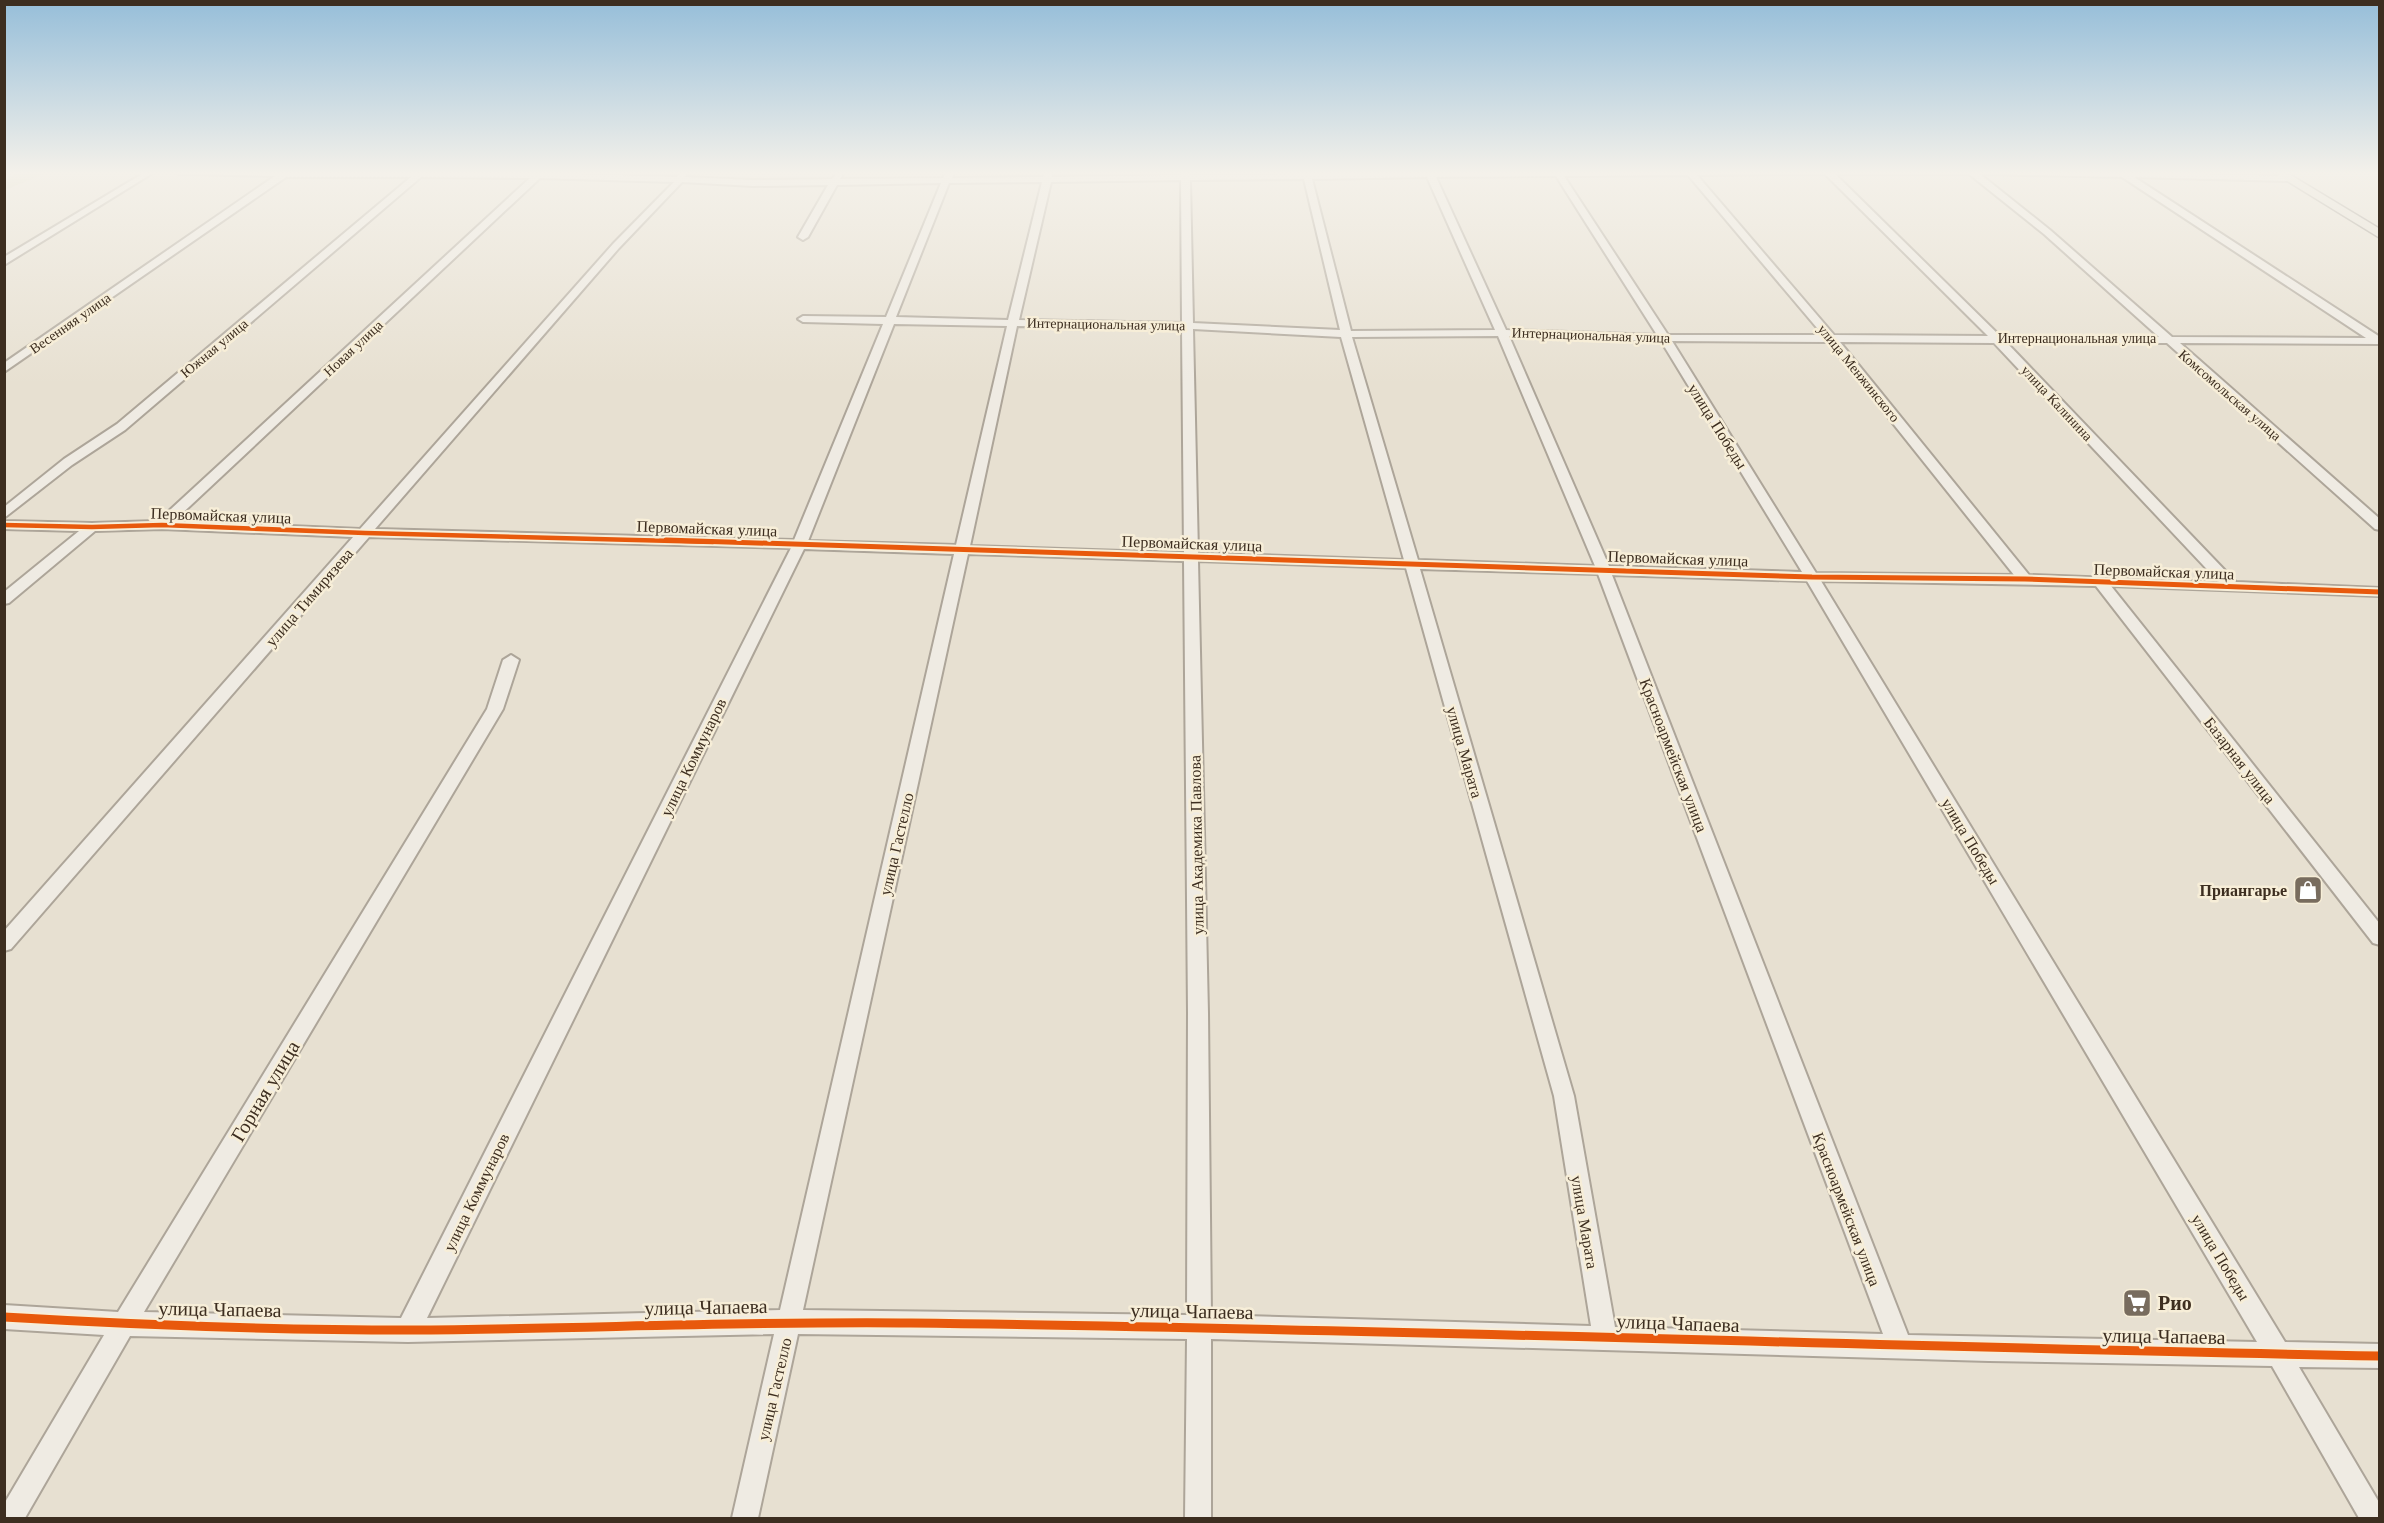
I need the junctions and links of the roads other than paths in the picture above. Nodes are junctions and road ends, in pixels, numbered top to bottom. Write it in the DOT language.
graph roads {
  1 [pos="36,242"];
  2 [pos="184,242"];
  3 [pos="335,242"];
  4 [pos="467,242"];
  5 [pos="620,242"];
  6 [pos="921,242"];
  7 [pos="1032,242"];
  8 [pos="1187,242"];
  9 [pos="1324,242"];
  10 [pos="1461,242"];
  11 [pos="1603,242"];
  12 [pos="1750,242"];
  13 [pos="1899,242"];
  14 [pos="2058,242"];
  15 [pos="2227,242"];
  16 [pos="4,262"];
  17 [pos="803,319"];
  18 [pos="890,320"];
  19 [pos="1013,321"];
  20 [pos="1189,326"];
  21 [pos="1502,333"];
  22 [pos="1347,334"];
  23 [pos="1830,337"];
  24 [pos="1664,338"];
  25 [pos="1996,338"];
  26 [pos="2166,339"];
  27 [pos="2379,341"];
  28 [pos="4,369"];
  29 [pos="4,514"];
  30 [pos="4,525"];
  31 [pos="162,525"];
  32 [pos="2379,526"];
  33 [pos="92,527"];
  34 [pos="365,533"];
  35 [pos="799,545"];
  36 [pos="963,550"];
  37 [pos="1193,557"];
  38 [pos="1411,563"];
  39 [pos="1603,569"];
  40 [pos="1812,577"];
  41 [pos="2025,579"];
  42 [pos="2100,582"];
  43 [pos="2232,587"];
  44 [pos="2379,592"];
  45 [pos="4,600"];
  46 [pos="511,660"];
  47 [pos="2379,938"];
  48 [pos="4,944"];
  49 [pos="4,1317"];
  50 [pos="789,1323"];
  51 [pos="123,1324"];
  52 [pos="1200,1327"];
  53 [pos="408,1330"];
  54 [pos="1605,1338"];
  55 [pos="1899,1346"];
  56 [pos="2280,1356"];
  57 [pos="2379,1356"];
  58 [pos="11,1518"];
  59 [pos="745,1518"];
  60 [pos="1198,1518"];
  61 [pos="2373,1518"];
  1 -- 16 [label="street"];
  2 -- 28 [label="street, Весенняя улица"];
  3 -- 29 [label="street, Южная улица"];
  4 -- 31 [label="street, Новая улица"];
  5 -- 34 [label="street, улица Тимирязева"];
  6 -- 18 [label="street, улица Коммунаров"];
  7 -- 19 [label="street, улица Гастелло"];
  8 -- 20 [label="street, улица Академика Павлова"];
  9 -- 22 [label="street, улица Марата"];
  10 -- 21 [label="street, Красноармейская улица"];
  11 -- 24 [label="street, улица Победы"];
  12 -- 23 [label="street, улица Менжинского"];
  13 -- 25 [label="street, улица Калинина"];
  14 -- 26 [label="street, Комсомольская улица"];
  15 -- 27 [label="street"];
  17 -- 18 [label="street, Интернациональная улица"];
  18 -- 19 [label="street, Интернациональная улица"];
  18 -- 35 [label="street, улица Коммунаров"];
  19 -- 20 [label="street, Интернациональная улица"];
  19 -- 36 [label="street, улица Гастелло"];
  20 -- 22 [label="street, Интернациональная улица"];
  20 -- 37 [label="street, улица Академика Павлова"];
  21 -- 22 [label="street, Интернациональная улица"];
  21 -- 24 [label="street, Интернациональная улица"];
  21 -- 39 [label="street, Красноармейская улица"];
  22 -- 38 [label="street, улица Марата"];
  23 -- 24 [label="street, Интернациональная улица"];
  23 -- 25 [label="street, Интернациональная улица"];
  23 -- 41 [label="street, улица Менжинского"];
  24 -- 40 [label="street, улица Победы"];
  25 -- 26 [label="street, Интернациональная улица"];
  25 -- 43 [label="street, улица Калинина"];
  26 -- 27 [label="street, Интернациональная улица"];
  26 -- 32 [label="street, Комсомольская улица"];
  30 -- 33 [label="street, Первомайская улица"];
  31 -- 33 [label="street, Первомайская улица"];
  31 -- 34 [label="street, Первомайская улица"];
  33 -- 45 [label="street"];
  34 -- 35 [label="street, Первомайская улица"];
  34 -- 48 [label="street, улица Тимирязева"];
  35 -- 36 [label="street, Первомайская улица"];
  35 -- 53 [label="street, улица Коммунаров"];
  36 -- 37 [label="street, Первомайская улица"];
  36 -- 50 [label="street, улица Гастелло"];
  37 -- 38 [label="street, Первомайская улица"];
  37 -- 52 [label="street, улица Академика Павлова"];
  38 -- 39 [label="street, Первомайская улица"];
  38 -- 54 [label="street, улица Марата"];
  39 -- 40 [label="street, Первомайская улица"];
  39 -- 55 [label="street, Красноармейская улица"];
  40 -- 41 [label="street, Первомайская улица"];
  40 -- 56 [label="street, улица Победы"];
  41 -- 42 [label="street, Первомайская улица"];
  42 -- 43 [label="street, Первомайская улица"];
  42 -- 47 [label="street, Базарная улица"];
  43 -- 44 [label="street, Первомайская улица"];
  46 -- 51 [label="street, Горная улица"];
  49 -- 51 [label="street, улица Чапаева"];
  50 -- 52 [label="street, улица Чапаева"];
  50 -- 53 [label="street, улица Чапаева"];
  50 -- 59 [label="street, улица Гастелло"];
  51 -- 53 [label="street, улица Чапаева"];
  51 -- 58 [label="street, Горная улица"];
  52 -- 54 [label="street, улица Чапаева"];
  52 -- 60 [label="street, улица Академика Павлова"];
  54 -- 55 [label="street, улица Чапаева"];
  55 -- 56 [label="street, улица Чапаева"];
  56 -- 57 [label="street, улица Чапаева"];
  56 -- 61 [label="street, улица Победы"];
}
